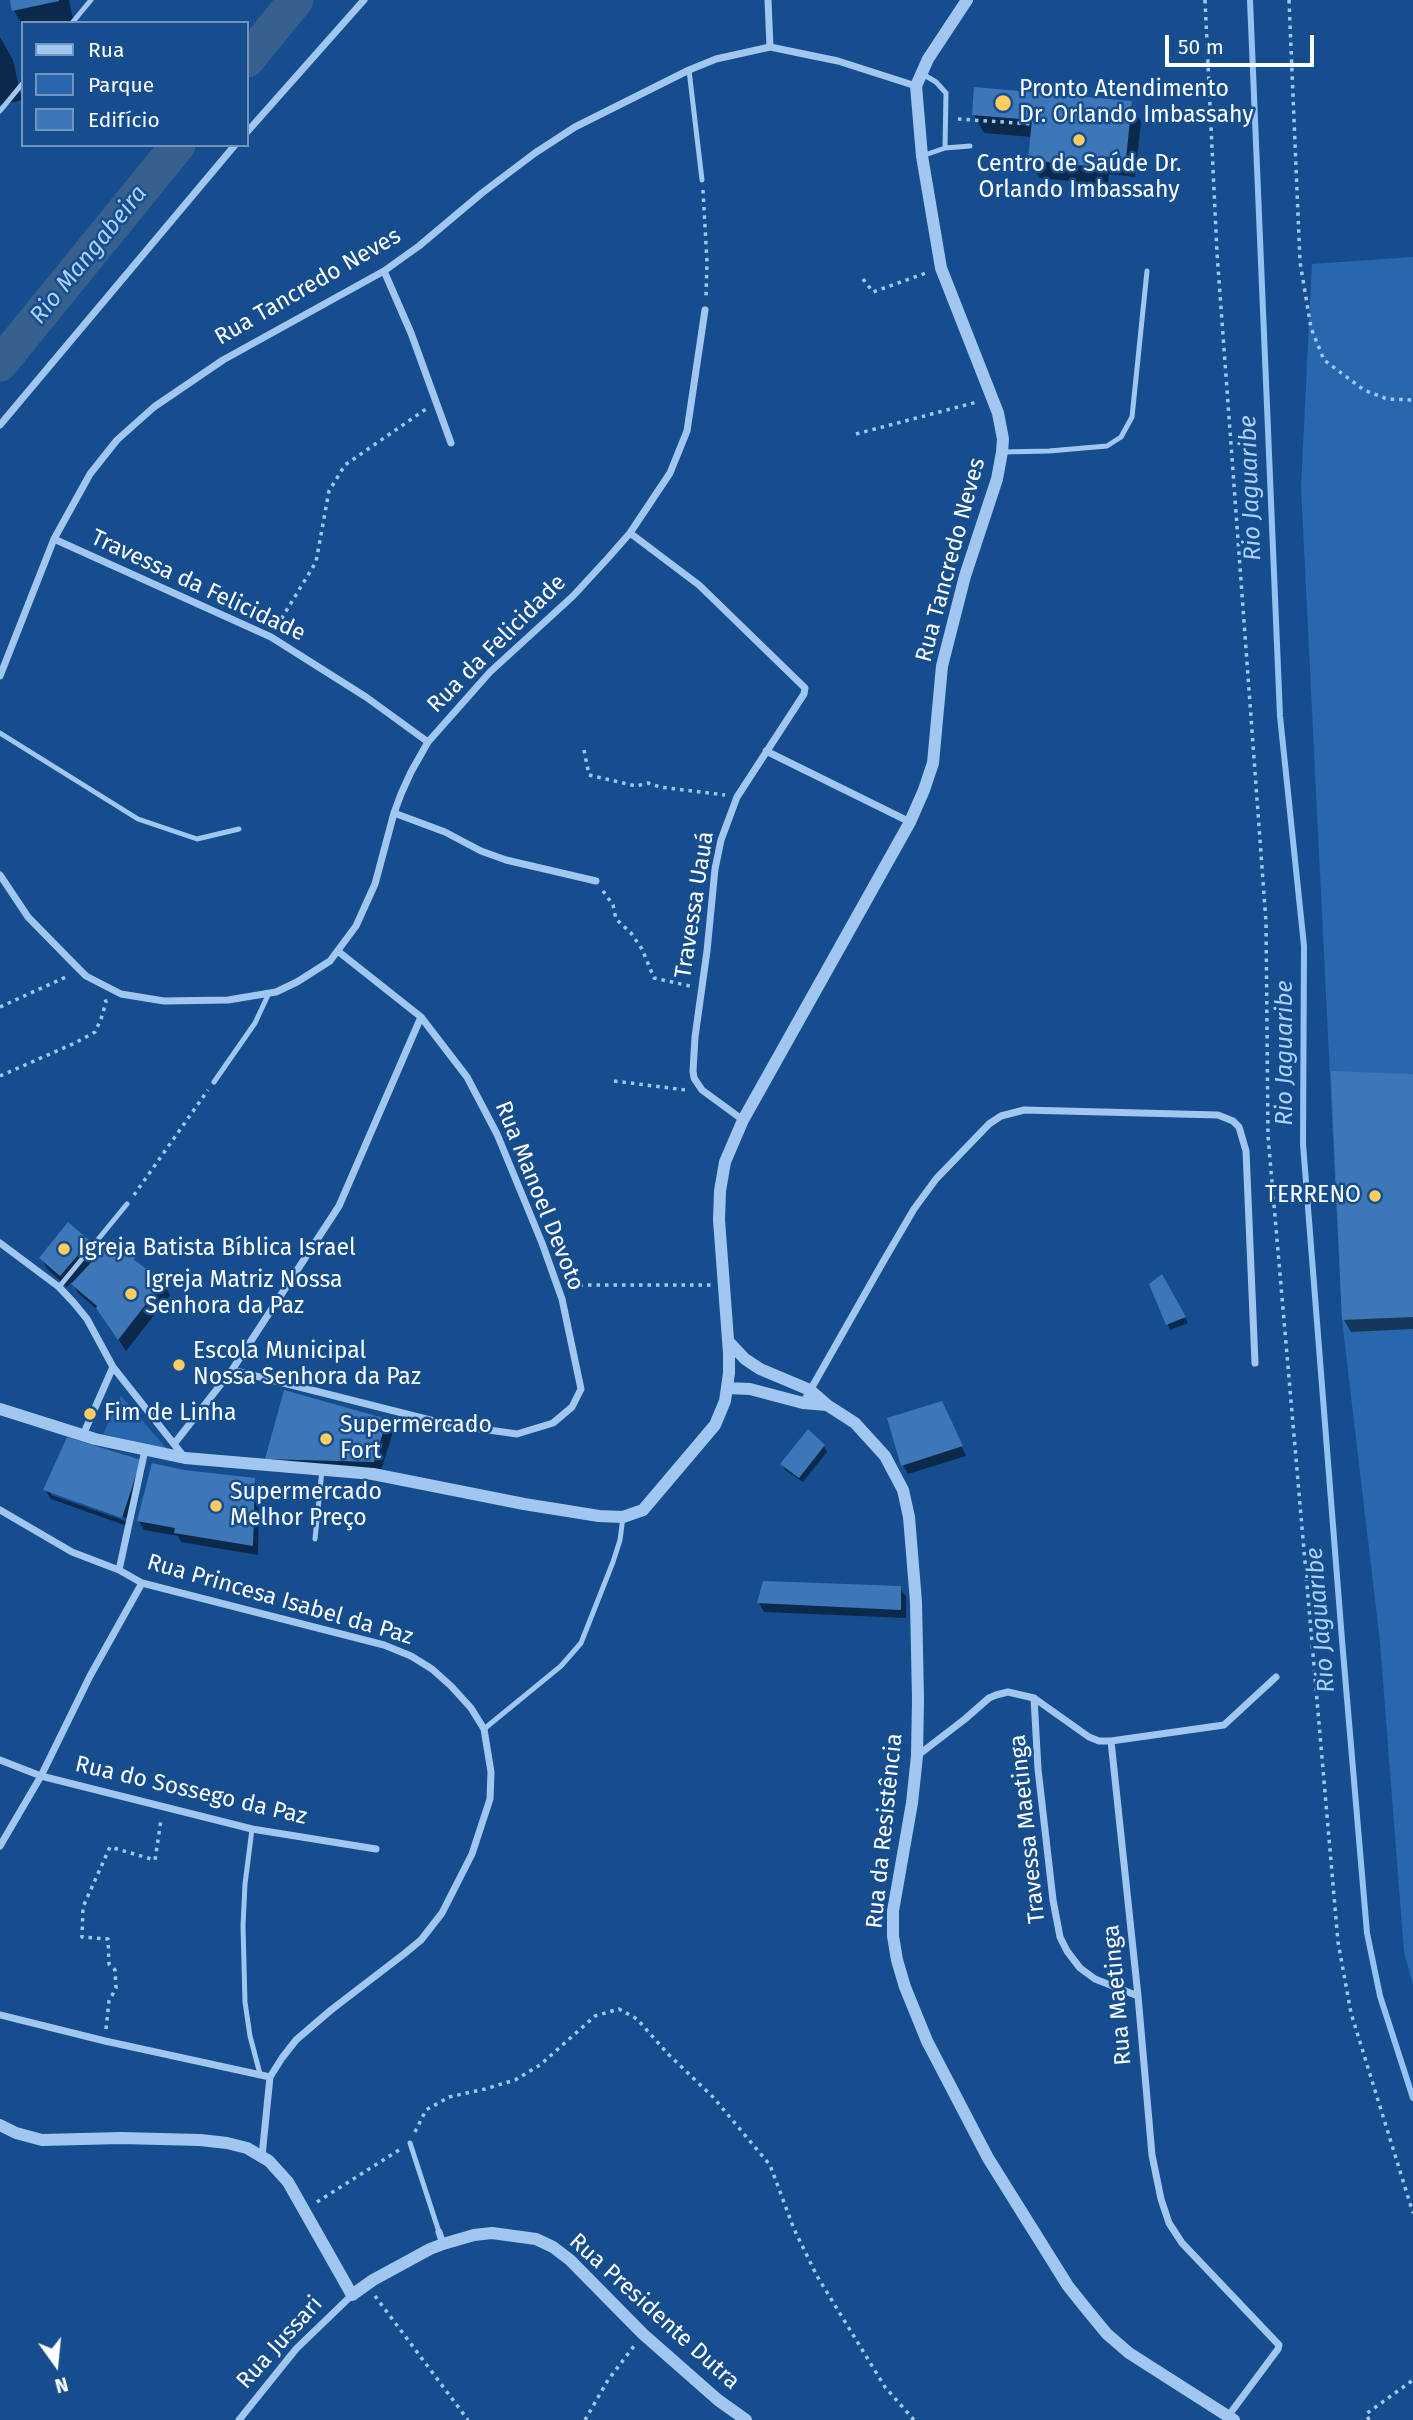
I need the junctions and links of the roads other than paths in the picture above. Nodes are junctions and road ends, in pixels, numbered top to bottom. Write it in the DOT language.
graph roads {
  1 [pos="91,0"];
  2 [pos="364,0"];
  3 [pos="768,0"];
  4 [pos="967,0"];
  5 [pos="74,21"];
  6 [pos="770,47"];
  7 [pos="689,70"];
  8 [pos="918,79"];
  9 [pos="21,85"];
  10 [pos="0,111"];
  11 [pos="248,131"];
  12 [pos="971,146"];
  13 [pos="233,147"];
  14 [pos="945,148"];
  15 [pos="922,156"];
  16 [pos="702,180"];
  17 [pos="384,271"];
  18 [pos="1147,271"];
  19 [pos="705,310"];
  20 [pos="0,425"];
  21 [pos="451,443"];
  22 [pos="1002,452"];
  23 [pos="630,533"];
  24 [pos="54,539"];
  25 [pos="0,676"];
  26 [pos="0,733"];
  27 [pos="428,743"];
  28 [pos="766,751"];
  29 [pos="394,813"];
  30 [pos="910,822"];
  31 [pos="239,829"];
  32 [pos="0,875"];
  33 [pos="596,881"];
  34 [pos="339,952"];
  35 [pos="269,993"];
  36 [pos="421,1017"];
  37 [pos="214,1082"];
  38 [pos="743,1119"];
  39 [pos="127,1204"];
  40 [pos="0,1243"];
  41 [pos="59,1287"];
  42 [pos="728,1341"];
  43 [pos="1255,1363"];
  44 [pos="113,1367"];
  45 [pos="232,1370"];
  46 [pos="727,1388"];
  47 [pos="810,1390"];
  48 [pos="803,1403"];
  49 [pos="827,1405"];
  50 [pos="0,1409"];
  51 [pos="83,1435"];
  52 [pos="174,1444"];
  53 [pos="145,1450"];
  54 [pos="185,1458"];
  55 [pos="322,1470"];
  56 [pos="0,1510"];
  57 [pos="623,1517"];
  58 [pos="316,1539"];
  59 [pos="119,1570"];
  60 [pos="142,1583"];
  61 [pos="1276,1677"];
  62 [pos="1034,1699"];
  63 [pos="484,1729"];
  64 [pos="1111,1741"];
  65 [pos="917,1756"];
  66 [pos="0,1760"];
  67 [pos="41,1776"];
  68 [pos="252,1829"];
  69 [pos="0,1846"];
  70 [pos="376,1849"];
  71 [pos="1138,1996"];
  72 [pos="0,2015"];
  73 [pos="260,2074"];
  74 [pos="270,2077"];
  75 [pos="0,2125"];
  76 [pos="410,2143"];
  77 [pos="262,2156"];
  78 [pos="441,2238"];
  79 [pos="352,2295"];
  80 [pos="1232,2418"];
  81 [pos="239,2420"];
  82 [pos="746,2420"];
  1 -- 5 [label="lane"];
  2 -- 11 [label="street"];
  3 -- 6 [label="street"];
  4 -- 8 [label="street"];
  6 -- 7 [label="street, Rua Tancredo Neves"];
  6 -- 8 [label="street, Rua Tancredo Neves"];
  7 -- 16 [label="lane"];
  7 -- 17 [label="street, Rua Tancredo Neves"];
  8 -- 14 [label="lane"];
  8 -- 15 [label="street, Rua Tancredo Neves"];
  9 -- 10 [label="lane"];
  12 -- 14 [label="lane"];
  13 -- 20 [label="street"];
  14 -- 15 [label="lane"];
  15 -- 22 [label="street, Rua Tancredo Neves"];
  17 -- 21 [label="street"];
  17 -- 24 [label="street, Rua Tancredo Neves"];
  18 -- 22 [label="lane"];
  19 -- 23 [label="street, Rua da Felicidade"];
  22 -- 30 [label="street, Rua Tancredo Neves"];
  23 -- 27 [label="street, Rua da Felicidade"];
  23 -- 28 [label="street, Travessa Uauá"];
  24 -- 25 [label="street, Rua Tancredo Neves"];
  24 -- 27 [label="street, Travessa da Felicidade"];
  26 -- 31 [label="lane"];
  27 -- 29 [label="street, Rua da Felicidade"];
  28 -- 30 [label="street"];
  28 -- 38 [label="street, Travessa Uauá"];
  29 -- 33 [label="street"];
  29 -- 34 [label="street, Rua da Felicidade"];
  30 -- 38 [label="street, Rua Tancredo Neves"];
  32 -- 35 [label="street, Rua da Felicidade"];
  34 -- 35 [label="street, Rua da Felicidade"];
  34 -- 36 [label="street, Rua Manoel Devoto"];
  35 -- 37 [label="lane"];
  36 -- 45 [label="street"];
  36 -- 45 [label="street, Rua Manoel Devoto"];
  38 -- 42 [label="street, Rua Tancredo Neves"];
  39 -- 41 [label="lane"];
  40 -- 41 [label="street"];
  41 -- 44 [label="street"];
  42 -- 46 [label="street"];
  42 -- 47 [label="street, Rua da Resistência"];
  43 -- 47 [label="street"];
  44 -- 51 [label="street"];
  44 -- 52 [label="street"];
  45 -- 52 [label="street"];
  46 -- 48 [label="street, Rua da Resistência"];
  46 -- 57 [label="street"];
  47 -- 48 [label="street"];
  47 -- 49 [label="street, Rua da Resistência"];
  48 -- 49 [label="street, Rua da Resistência"];
  49 -- 65 [label="street, Rua da Resistência"];
  50 -- 51 [label="street"];
  51 -- 53 [label="street"];
  52 -- 54 [label="street"];
  53 -- 54 [label="street"];
  53 -- 59 [label="street"];
  54 -- 55 [label="street"];
  55 -- 57 [label="street"];
  55 -- 58 [label="lane"];
  56 -- 59 [label="street, Rua Princesa Isabel da Paz"];
  57 -- 63 [label="lane"];
  59 -- 60 [label="street, Rua Princesa Isabel da Paz"];
  60 -- 63 [label="street, Rua Princesa Isabel da Paz"];
  60 -- 67 [label="street"];
  61 -- 64 [label="street"];
  62 -- 64 [label="street"];
  62 -- 65 [label="street"];
  62 -- 71 [label="street, Travessa Maetinga"];
  63 -- 74 [label="street, Rua Princesa Isabel da Paz"];
  64 -- 71 [label="street, Rua Maetinga"];
  65 -- 80 [label="street, Rua da Resistência"];
  66 -- 67 [label="street, Rua do Sossego da Paz"];
  67 -- 68 [label="street, Rua do Sossego da Paz"];
  67 -- 69 [label="street"];
  68 -- 70 [label="street, Rua do Sossego da Paz"];
  68 -- 73 [label="lane"];
  71 -- 80 [label="street, Rua Maetinga"];
  72 -- 73 [label="street"];
  73 -- 74 [label="street"];
  74 -- 77 [label="street, Rua Princesa Isabel da Paz"];
  75 -- 77 [label="street"];
  76 -- 78 [label="lane"];
  77 -- 79 [label="street"];
  78 -- 79 [label="street, Rua Presidente Dutra"];
  78 -- 82 [label="street, Rua Presidente Dutra"];
  79 -- 81 [label="street, Rua Jussari"];
}
